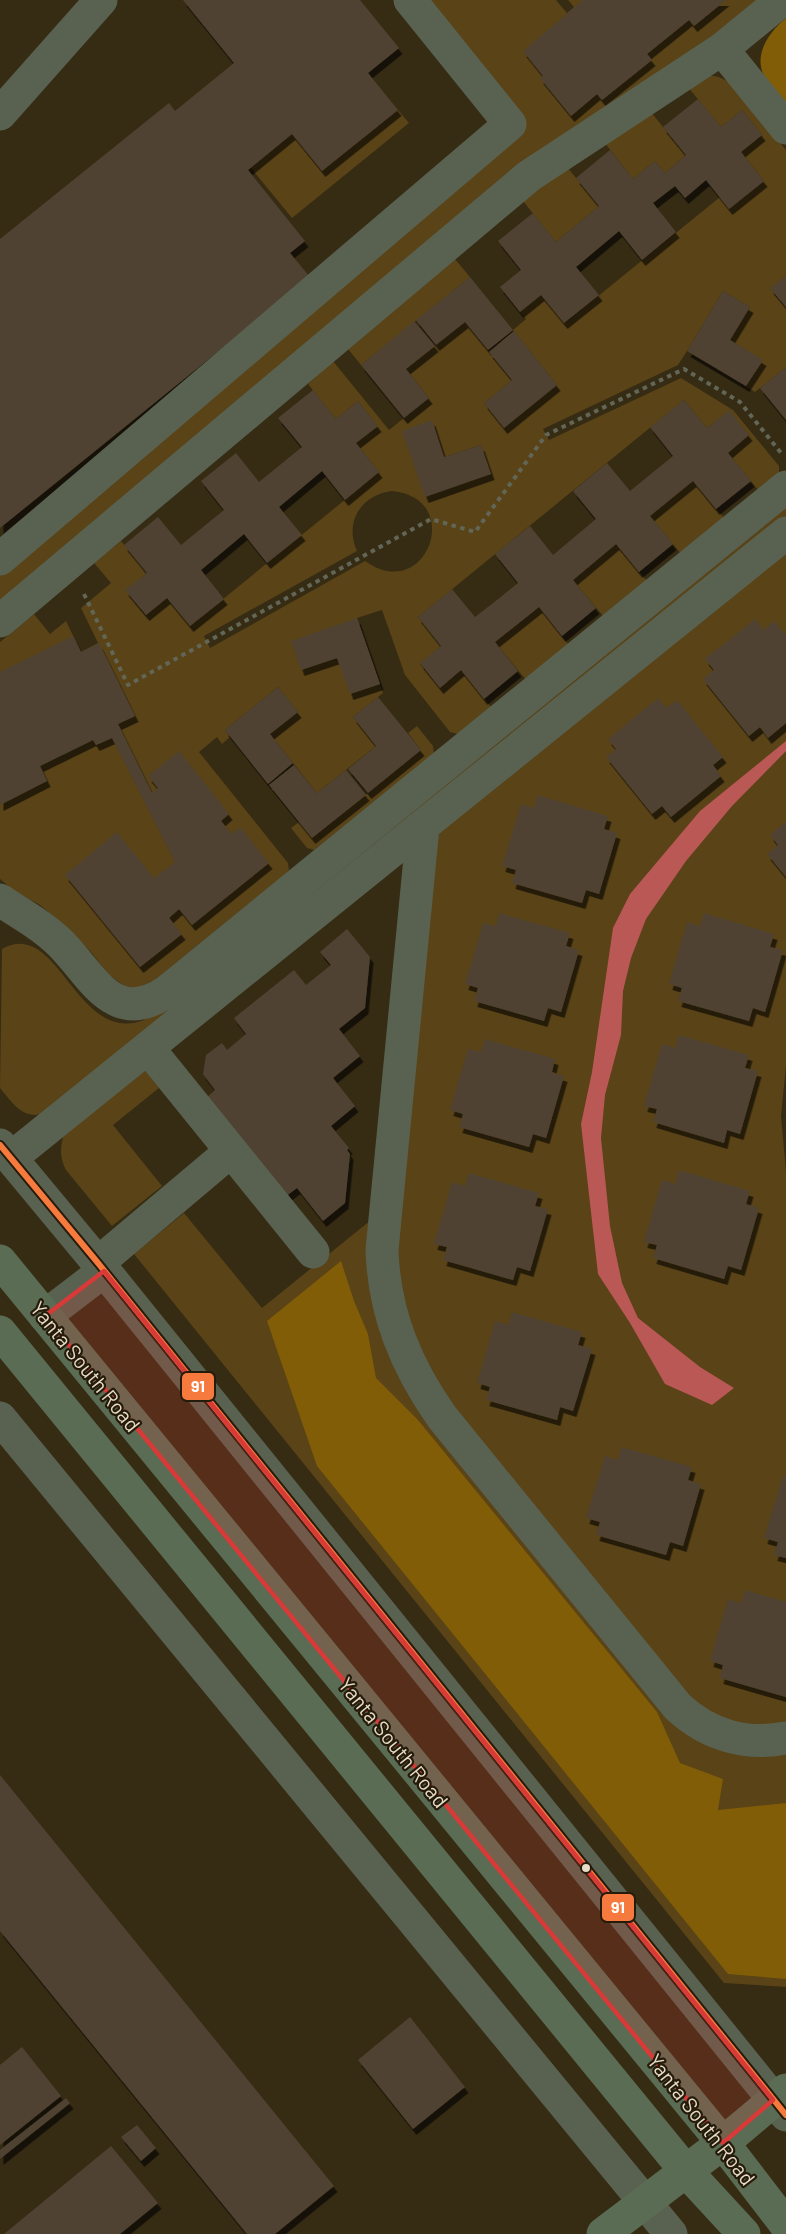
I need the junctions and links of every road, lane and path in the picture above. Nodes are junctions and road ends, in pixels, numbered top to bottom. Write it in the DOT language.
graph roads {
  1 [pos="101,0"];
  2 [pos="410,0"];
  3 [pos="782,0"];
  4 [pos="722,49"];
  5 [pos="0,114"];
  6 [pos="786,128"];
  7 [pos="786,459"];
  8 [pos="786,487"];
  9 [pos="786,533"];
  10 [pos="0,559"];
  11 [pos="69,563"];
  12 [pos="0,621"];
  13 [pos="423,827"];
  14 [pos="6,912"];
  15 [pos="148,1048"];
  16 [pos="5,1151"];
  17 [pos="231,1151"];
  18 [pos="313,1252"];
  19 [pos="0,1261"];
  20 [pos="101,1267"];
  21 [pos="45,1316"];
  22 [pos="5,1348"];
  23 [pos="0,1418"];
  24 [pos="786,1738"];
  25 [pos="782,2101"];
  26 [pos="723,2143"];
  27 [pos="685,2170"];
  28 [pos="644,2201"];
  29 [pos="781,2209"];
  30 [pos="738,2232"];
  31 [pos="603,2234"];
  32 [pos="671,2234"];
  1 -- 5 [label="street"];
  2 -- 10 [label="street"];
  3 -- 4 [label="street"];
  4 -- 6 [label="street"];
  4 -- 11 [label="street"];
  7 -- 11 [label="path"];
  8 -- 14 [label="street"];
  9 -- 13 [label="street"];
  11 -- 12 [label="street"];
  13 -- 15 [label="street"];
  13 -- 24 [label="street"];
  15 -- 16 [label="street"];
  15 -- 17 [label="street"];
  16 -- 20 [label="street"];
  17 -- 18 [label="street"];
  17 -- 20 [label="street"];
  19 -- 21 [label="main road, Yanta South Road"];
  20 -- 21 [label="street"];
  20 -- 25 [label="street"];
  21 -- 26 [label="main road, Yanta South Road"];
  22 -- 27 [label="main road, Yanta South Road"];
  23 -- 28 [label="street"];
  25 -- 26 [label="main road"];
  26 -- 27 [label="main road"];
  26 -- 29 [label="main road, Yanta South Road"];
  27 -- 28 [label="main road"];
  27 -- 30 [label="main road, Yanta South Road"];
  28 -- 31 [label="main road"];
  28 -- 32 [label="street"];
  29 -- 30 [label="main road"];
}
